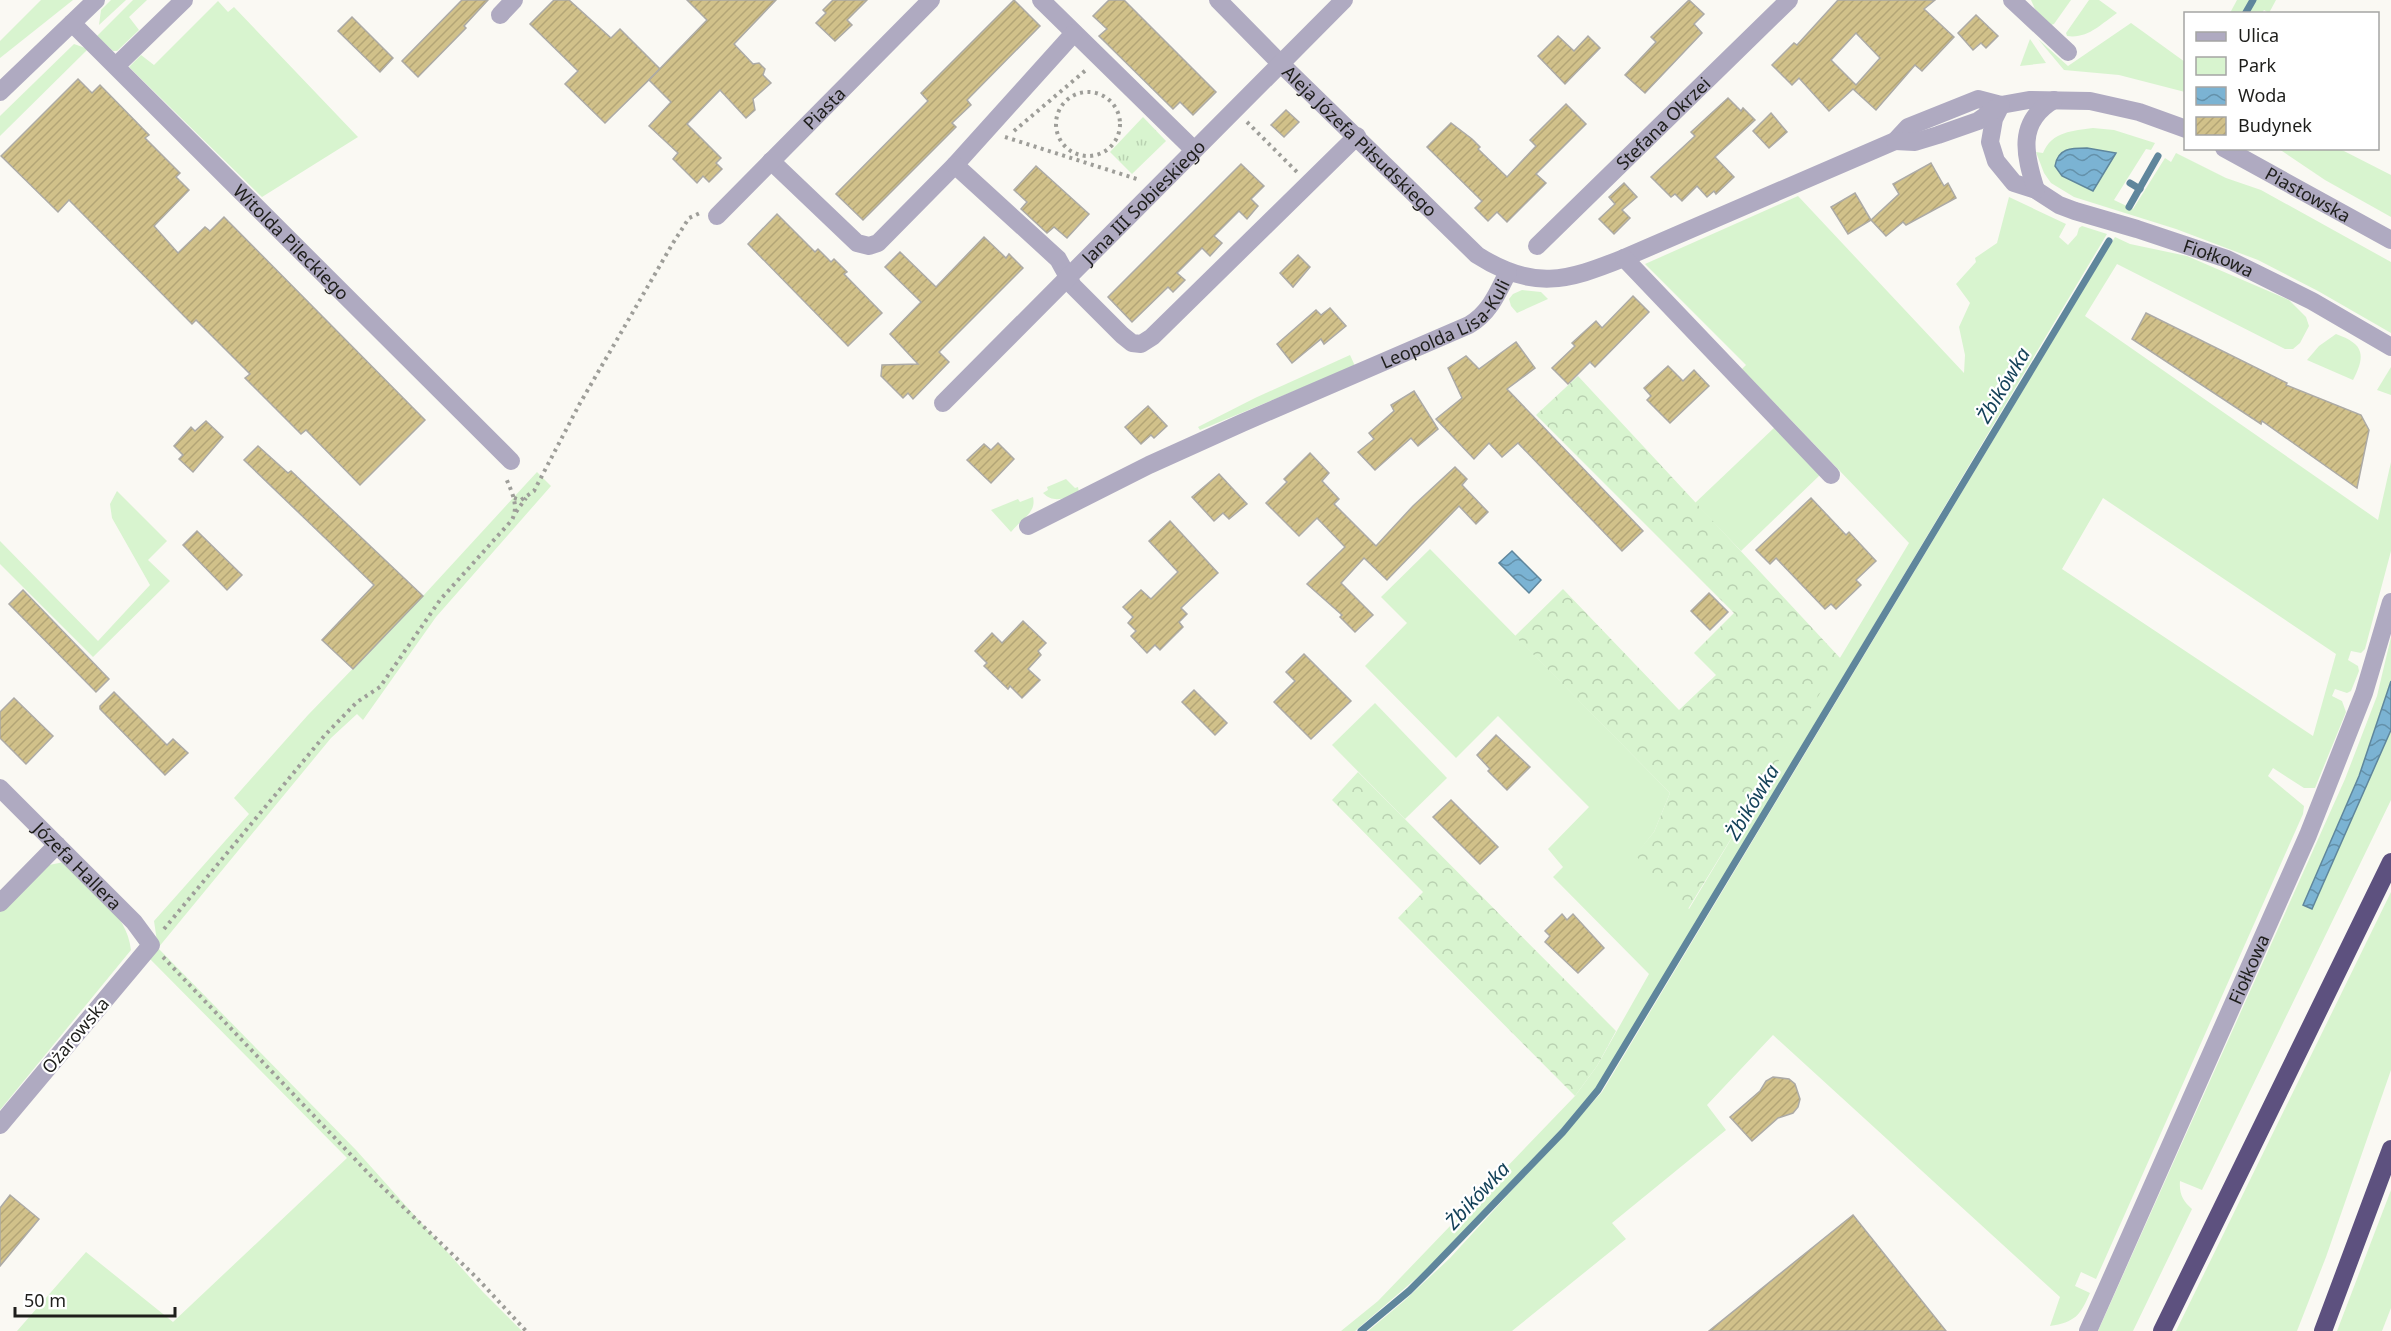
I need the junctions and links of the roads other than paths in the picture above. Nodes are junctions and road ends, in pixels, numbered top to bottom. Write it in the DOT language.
graph roads {
  1 [pos="96,0"];
  2 [pos="184,0"];
  3 [pos="514,0"];
  4 [pos="931,0"];
  5 [pos="1041,0"];
  6 [pos="1218,0"];
  7 [pos="1344,0"];
  8 [pos="1789,0"];
  9 [pos="2012,0"];
  10 [pos="500,15"];
  11 [pos="72,23"];
  12 [pos="1074,33"];
  13 [pos="2068,52"];
  14 [pos="1280,63"];
  15 [pos="116,66"];
  16 [pos="0,92"];
  17 [pos="2054,100"];
  18 [pos="2001,105"];
  19 [pos="2184,128"];
  20 [pos="1357,136"];
  21 [pos="1193,149"];
  22 [pos="2228,150"];
  23 [pos="771,160"];
  24 [pos="955,165"];
  25 [pos="2036,190"];
  26 [pos="717,216"];
  27 [pos="2391,240"];
  28 [pos="1537,246"];
  29 [pos="1624,258"];
  30 [pos="1508,272"];
  31 [pos="1068,276"];
  32 [pos="2391,347"];
  33 [pos="943,403"];
  34 [pos="506,465"];
  35 [pos="1831,475"];
  36 [pos="1028,526"];
  37 [pos="2391,602"];
  38 [pos="0,788"];
  39 [pos="57,845"];
  40 [pos="2391,862"];
  41 [pos="0,903"];
  42 [pos="151,945"];
  43 [pos="0,1125"];
  44 [pos="2391,1149"];
  45 [pos="2088,1331"];
  46 [pos="2162,1331"];
  47 [pos="2323,1331"];
  1 -- 11 [label="street"];
  2 -- 15 [label="street"];
  3 -- 10 [label="street"];
  4 -- 23 [label="street, Piasta"];
  5 -- 12 [label="street"];
  6 -- 14 [label="street, Aleja Józefa Piłsudskiego"];
  7 -- 14 [label="street, Jana III Sobieskiego"];
  8 -- 28 [label="street, Stefana Okrzei"];
  9 -- 13 [label="street"];
  11 -- 15 [label="street, Witolda Pileckiego"];
  11 -- 16 [label="street"];
  12 -- 21 [label="street"];
  12 -- 24 [label="street"];
  14 -- 20 [label="street, Aleja Józefa Piłsudskiego"];
  14 -- 21 [label="street, Jana III Sobieskiego"];
  15 -- 34 [label="street, Witolda Pileckiego"];
  17 -- 18 [label="street, Leopolda Lisa-Kuli"];
  17 -- 19 [label="street, Leopolda Lisa-Kuli"];
  17 -- 25 [label="street"];
  18 -- 25 [label="street, Fiołkowa"];
  18 -- 29 [label="street, Leopolda Lisa-Kuli"];
  20 -- 30 [label="street, Aleja Józefa Piłsudskiego"];
  20 -- 31 [label="street"];
  21 -- 31 [label="street, Jana III Sobieskiego"];
  22 -- 27 [label="street, Piastowska"];
  23 -- 24 [label="street"];
  23 -- 26 [label="street, Piasta"];
  24 -- 31 [label="street"];
  25 -- 32 [label="street, Fiołkowa"];
  29 -- 30 [label="street, Leopolda Lisa-Kuli"];
  29 -- 35 [label="street"];
  30 -- 36 [label="street, Leopolda Lisa-Kuli"];
  31 -- 33 [label="street, Jana III Sobieskiego"];
  37 -- 45 [label="street, Fiołkowa"];
  38 -- 39 [label="street, Józefa Hallera"];
  39 -- 41 [label="street"];
  39 -- 42 [label="street, Józefa Hallera"];
  40 -- 46 [label="highway"];
  42 -- 43 [label="street, Ożarowska"];
  44 -- 47 [label="highway"];
}
